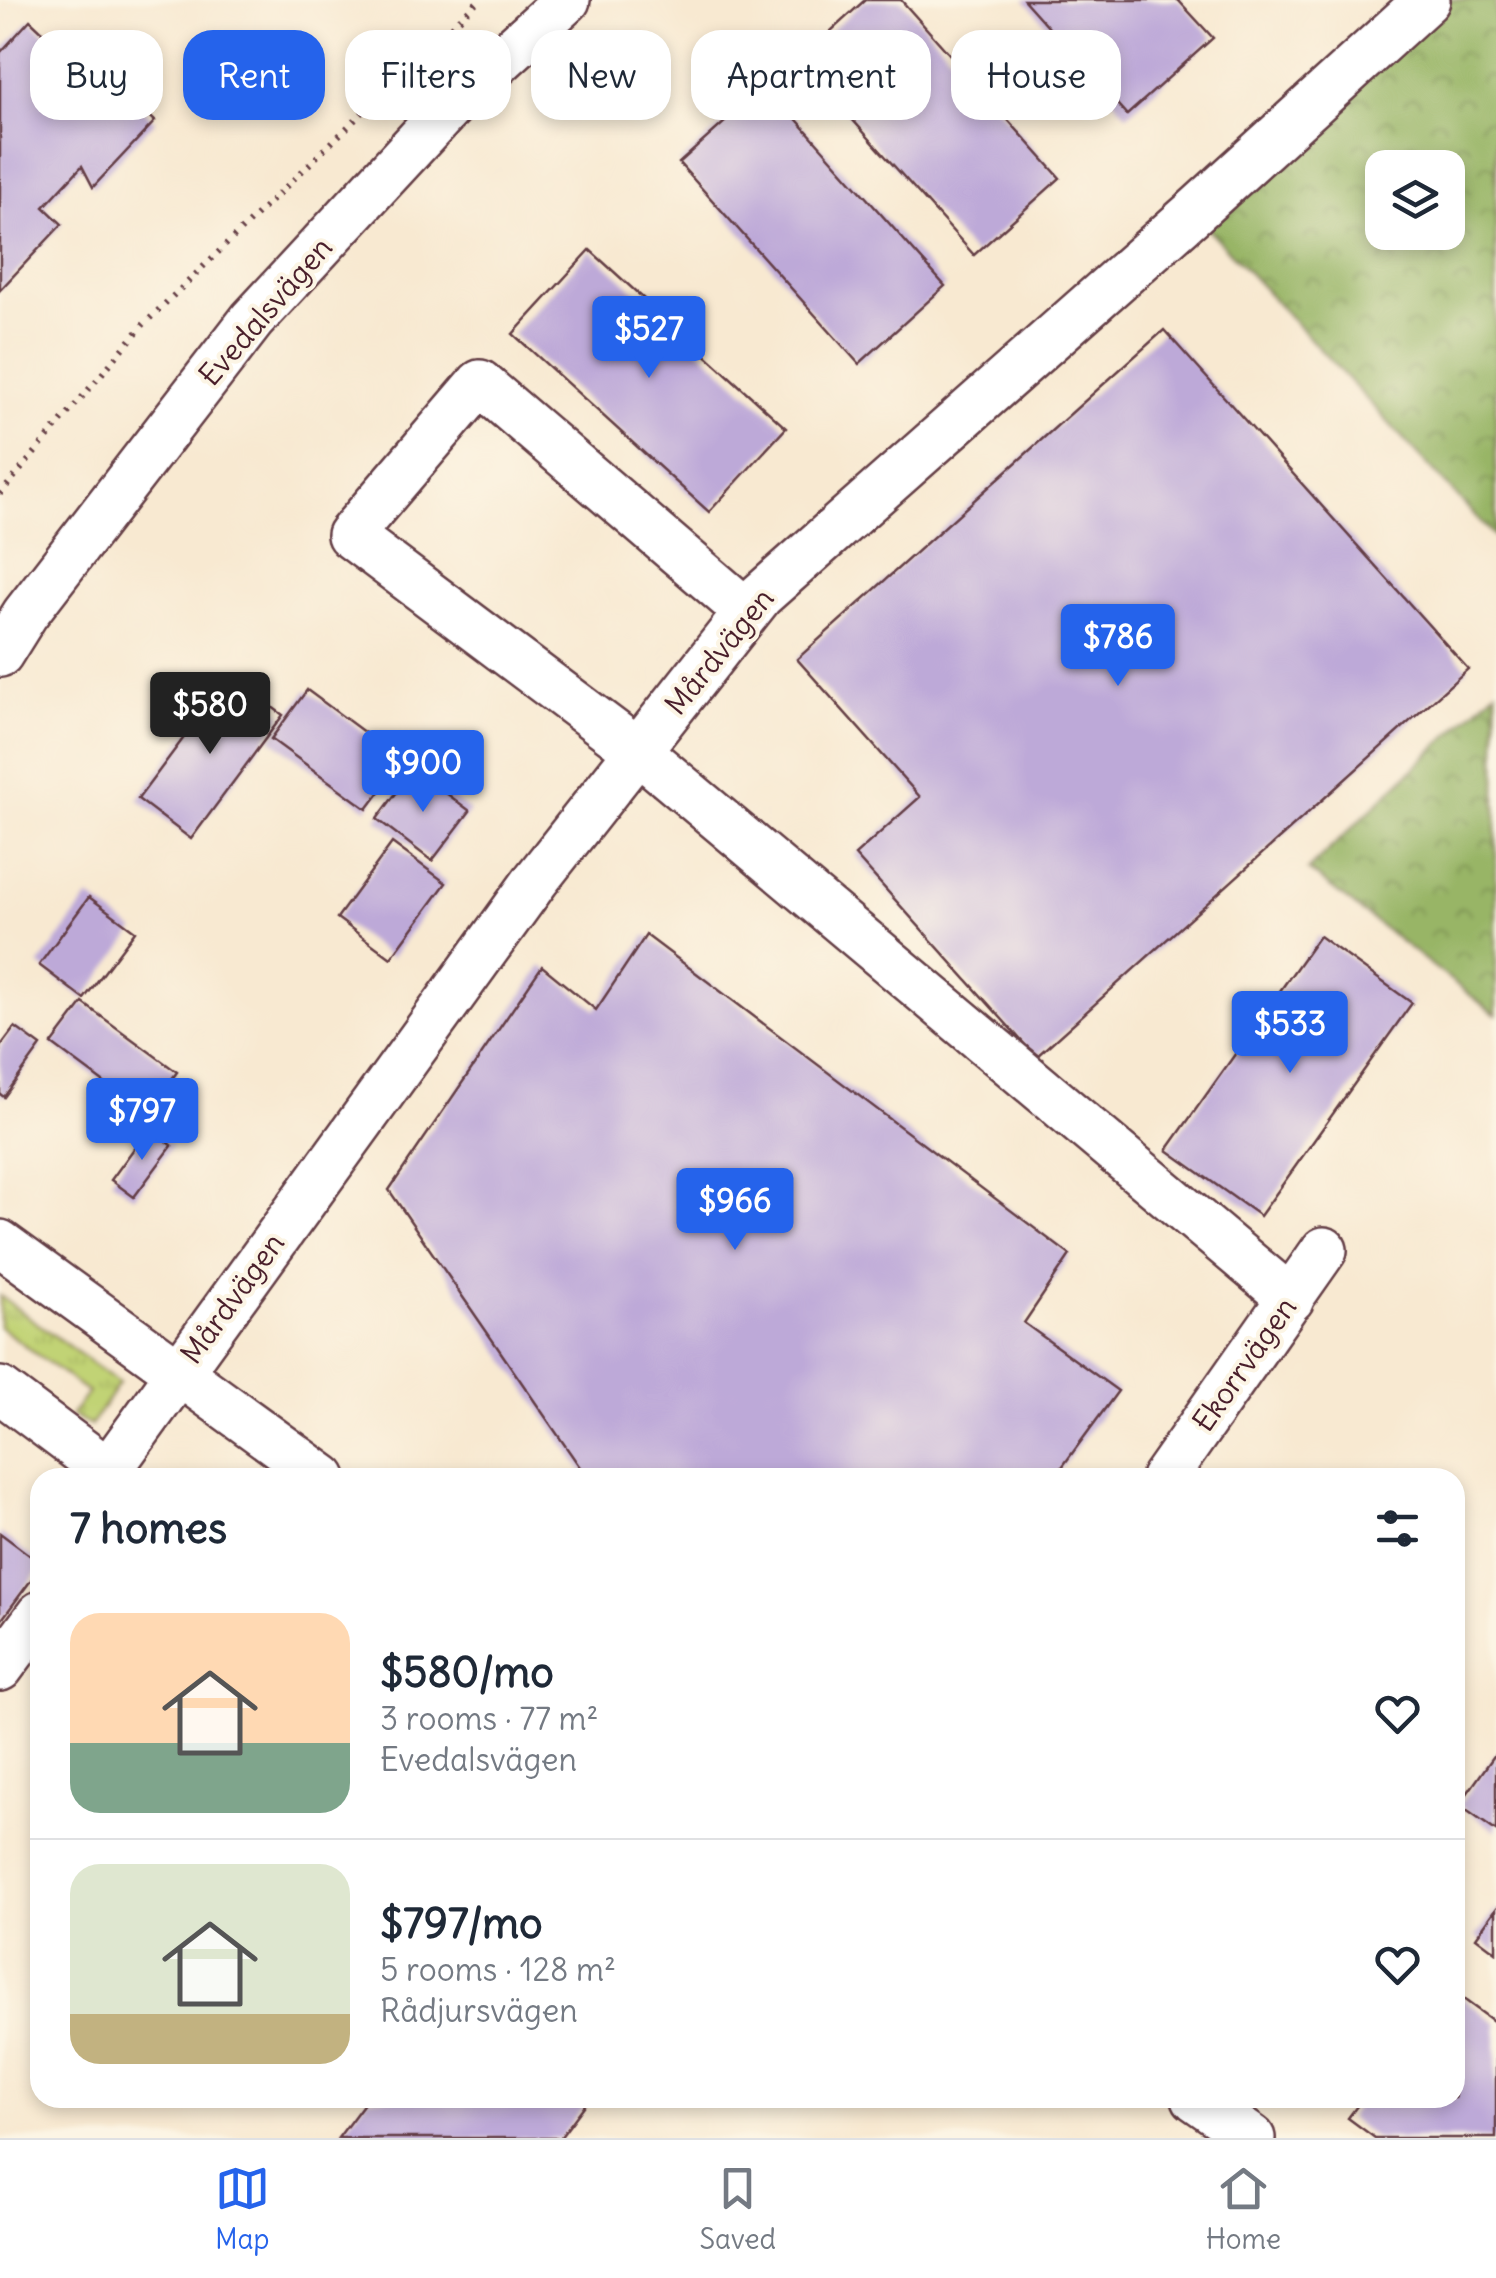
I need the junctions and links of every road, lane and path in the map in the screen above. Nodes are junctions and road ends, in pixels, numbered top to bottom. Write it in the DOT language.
graph roads {
  1 [pos="479,0"];
  2 [pos="567,0"];
  3 [pos="1427,0"];
  4 [pos="0,494"];
  5 [pos="12,601"];
  6 [pos="747,612"];
  7 [pos="0,654"];
  8 [pos="638,750"];
  9 [pos="0,1244"];
  10 [pos="1324,1250"];
  11 [pos="1291,1299"];
  12 [pos="178,1373"];
  13 [pos="0,1390"];
  14 [pos="100,1468"];
  15 [pos="112,1468"];
  16 [pos="310,1468"];
  17 [pos="1171,1468"];
  18 [pos="30,1628"];
  19 [pos="0,1668"];
  20 [pos="1209,2108"];
  21 [pos="1252,2138"];
  1 -- 4 [label="path"];
  2 -- 5 [label="street, Evedalsvägen"];
  3 -- 6 [label="street, Mårdvägen"];
  5 -- 7 [label="street, Evedalsvägen"];
  6 -- 8 [label="street, Mårdvägen"];
  6 -- 8 [label="street"];
  8 -- 11 [label="street"];
  8 -- 12 [label="street, Mårdvägen"];
  9 -- 12 [label="street"];
  10 -- 11 [label="street, Ekorrvägen"];
  11 -- 17 [label="street, Ekorrvägen"];
  12 -- 15 [label="street, Mårdvägen"];
  12 -- 16 [label="street"];
  13 -- 14 [label="street"];
  18 -- 19 [label="street"];
  20 -- 21 [label="street"];
}
